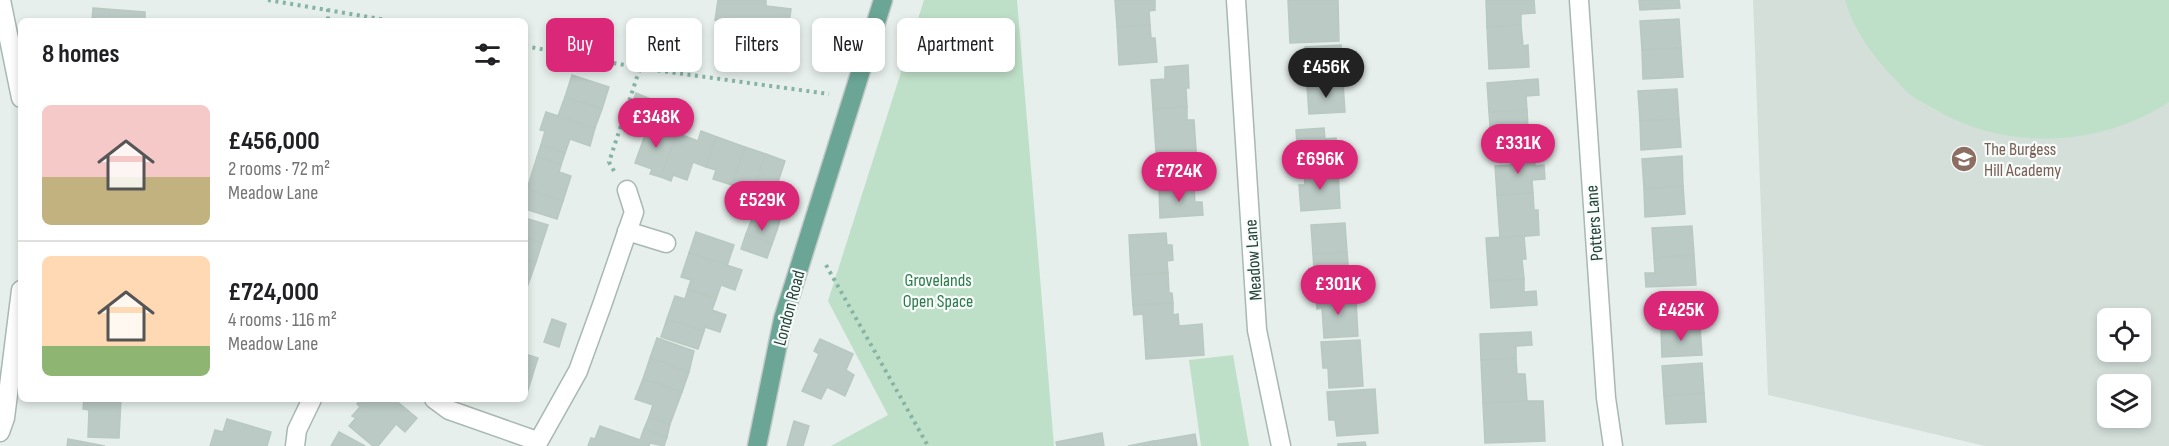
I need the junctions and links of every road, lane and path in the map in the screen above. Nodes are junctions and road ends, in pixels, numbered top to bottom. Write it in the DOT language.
graph roads {
  1 [pos="1,0"];
  2 [pos="268,0"];
  3 [pos="883,0"];
  4 [pos="1236,0"];
  5 [pos="1579,0"];
  6 [pos="328,9"];
  7 [pos="328,18"];
  8 [pos="377,18"];
  9 [pos="528,47"];
  10 [pos="626,65"];
  11 [pos="639,72"];
  12 [pos="669,72"];
  13 [pos="18,83"];
  14 [pos="853,97"];
  15 [pos="627,190"];
  16 [pos="627,231"];
  17 [pos="809,236"];
  18 [pos="666,243"];
  19 [pos="18,314"];
  20 [pos="311,402"];
  21 [pos="438,402"];
  22 [pos="0,432"];
  23 [pos="537,443"];
  24 [pos="295,446"];
  25 [pos="758,446"];
  26 [pos="928,446"];
  27 [pos="1281,446"];
  28 [pos="1613,446"];
  1 -- 13 [label="street"];
  2 -- 6 [label="path"];
  3 -- 14 [label="main road, London Road"];
  4 -- 27 [label="street, Meadow Lane"];
  5 -- 28 [label="street, Potters Lane"];
  6 -- 7 [label="path"];
  6 -- 8 [label="path"];
  9 -- 10 [label="path"];
  11 -- 15 [label="path"];
  12 -- 14 [label="path"];
  14 -- 17 [label="main road, London Road"];
  15 -- 16 [label="street"];
  16 -- 18 [label="street"];
  16 -- 23 [label="street"];
  17 -- 25 [label="main road, London Road"];
  17 -- 26 [label="path"];
  19 -- 22 [label="street"];
  20 -- 24 [label="street"];
  21 -- 23 [label="street"];
}
